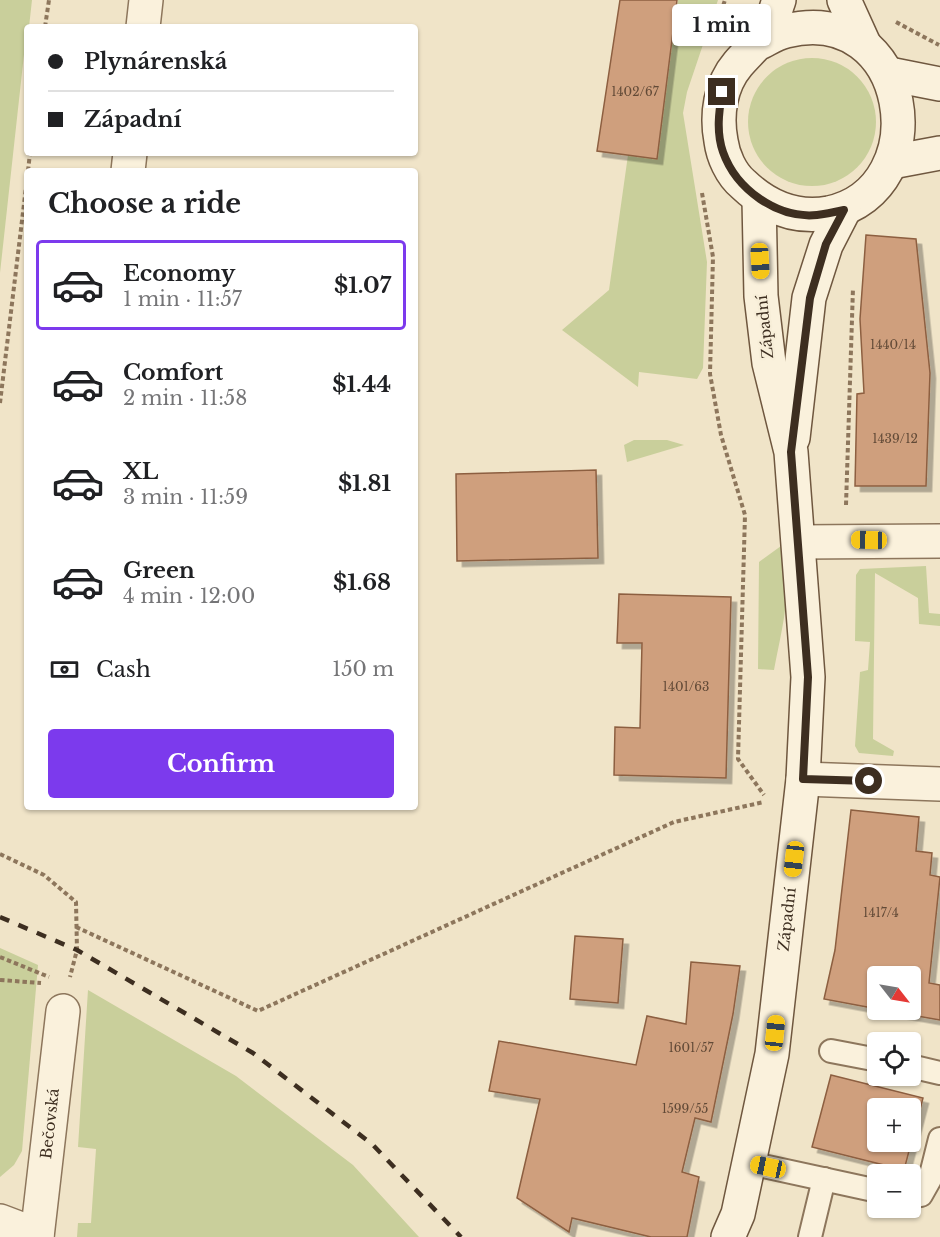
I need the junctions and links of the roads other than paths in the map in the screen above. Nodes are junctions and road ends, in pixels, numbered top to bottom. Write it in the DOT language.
graph roads {
  1 [pos="146,0"];
  2 [pos="779,0"];
  3 [pos="844,0"];
  4 [pos="143,24"];
  5 [pos="757,44"];
  6 [pos="864,44"];
  7 [pos="894,75"];
  8 [pos="940,84"];
  9 [pos="940,153"];
  10 [pos="897,161"];
  11 [pos="759,200"];
  12 [pos="844,210"];
  13 [pos="791,452"];
  14 [pos="940,541"];
  15 [pos="799,542"];
  16 [pos="803,779"];
  17 [pos="940,784"];
  18 [pos="66,998"];
  19 [pos="831,1051"];
  20 [pos="867,1058"];
  21 [pos="921,1069"];
  22 [pos="940,1074"];
  23 [pos="940,1139"];
  24 [pos="749,1163"];
  25 [pos="824,1179"];
  26 [pos="867,1189"];
  27 [pos="921,1195"];
  28 [pos="0,1221"];
  29 [pos="37,1236"];
  30 [pos="728,1237"];
  31 [pos="810,1237"];
  1 -- 4 [label="street"];
  2 -- 5 [label="street"];
  3 -- 6 [label="street"];
  5 -- 6 [label="street"];
  5 -- 11 [label="street"];
  6 -- 7 [label="street"];
  7 -- 8 [label="street"];
  7 -- 10 [label="street"];
  9 -- 10 [label="street"];
  10 -- 12 [label="street"];
  11 -- 12 [label="street"];
  11 -- 13 [label="street, Západní"];
  12 -- 13 [label="street, Západní"];
  13 -- 15 [label="street, Západní"];
  14 -- 15 [label="street"];
  15 -- 16 [label="street, Západní"];
  16 -- 17 [label="street"];
  16 -- 24 [label="street, Západní"];
  18 -- 29 [label="street, Bečovská"];
  19 -- 20 [label="lane"];
  21 -- 22 [label="lane"];
  23 -- 27 [label="lane"];
  24 -- 25 [label="lane"];
  24 -- 30 [label="street, Západní"];
  25 -- 26 [label="lane"];
  25 -- 31 [label="lane"];
  28 -- 29 [label="street"];
}
